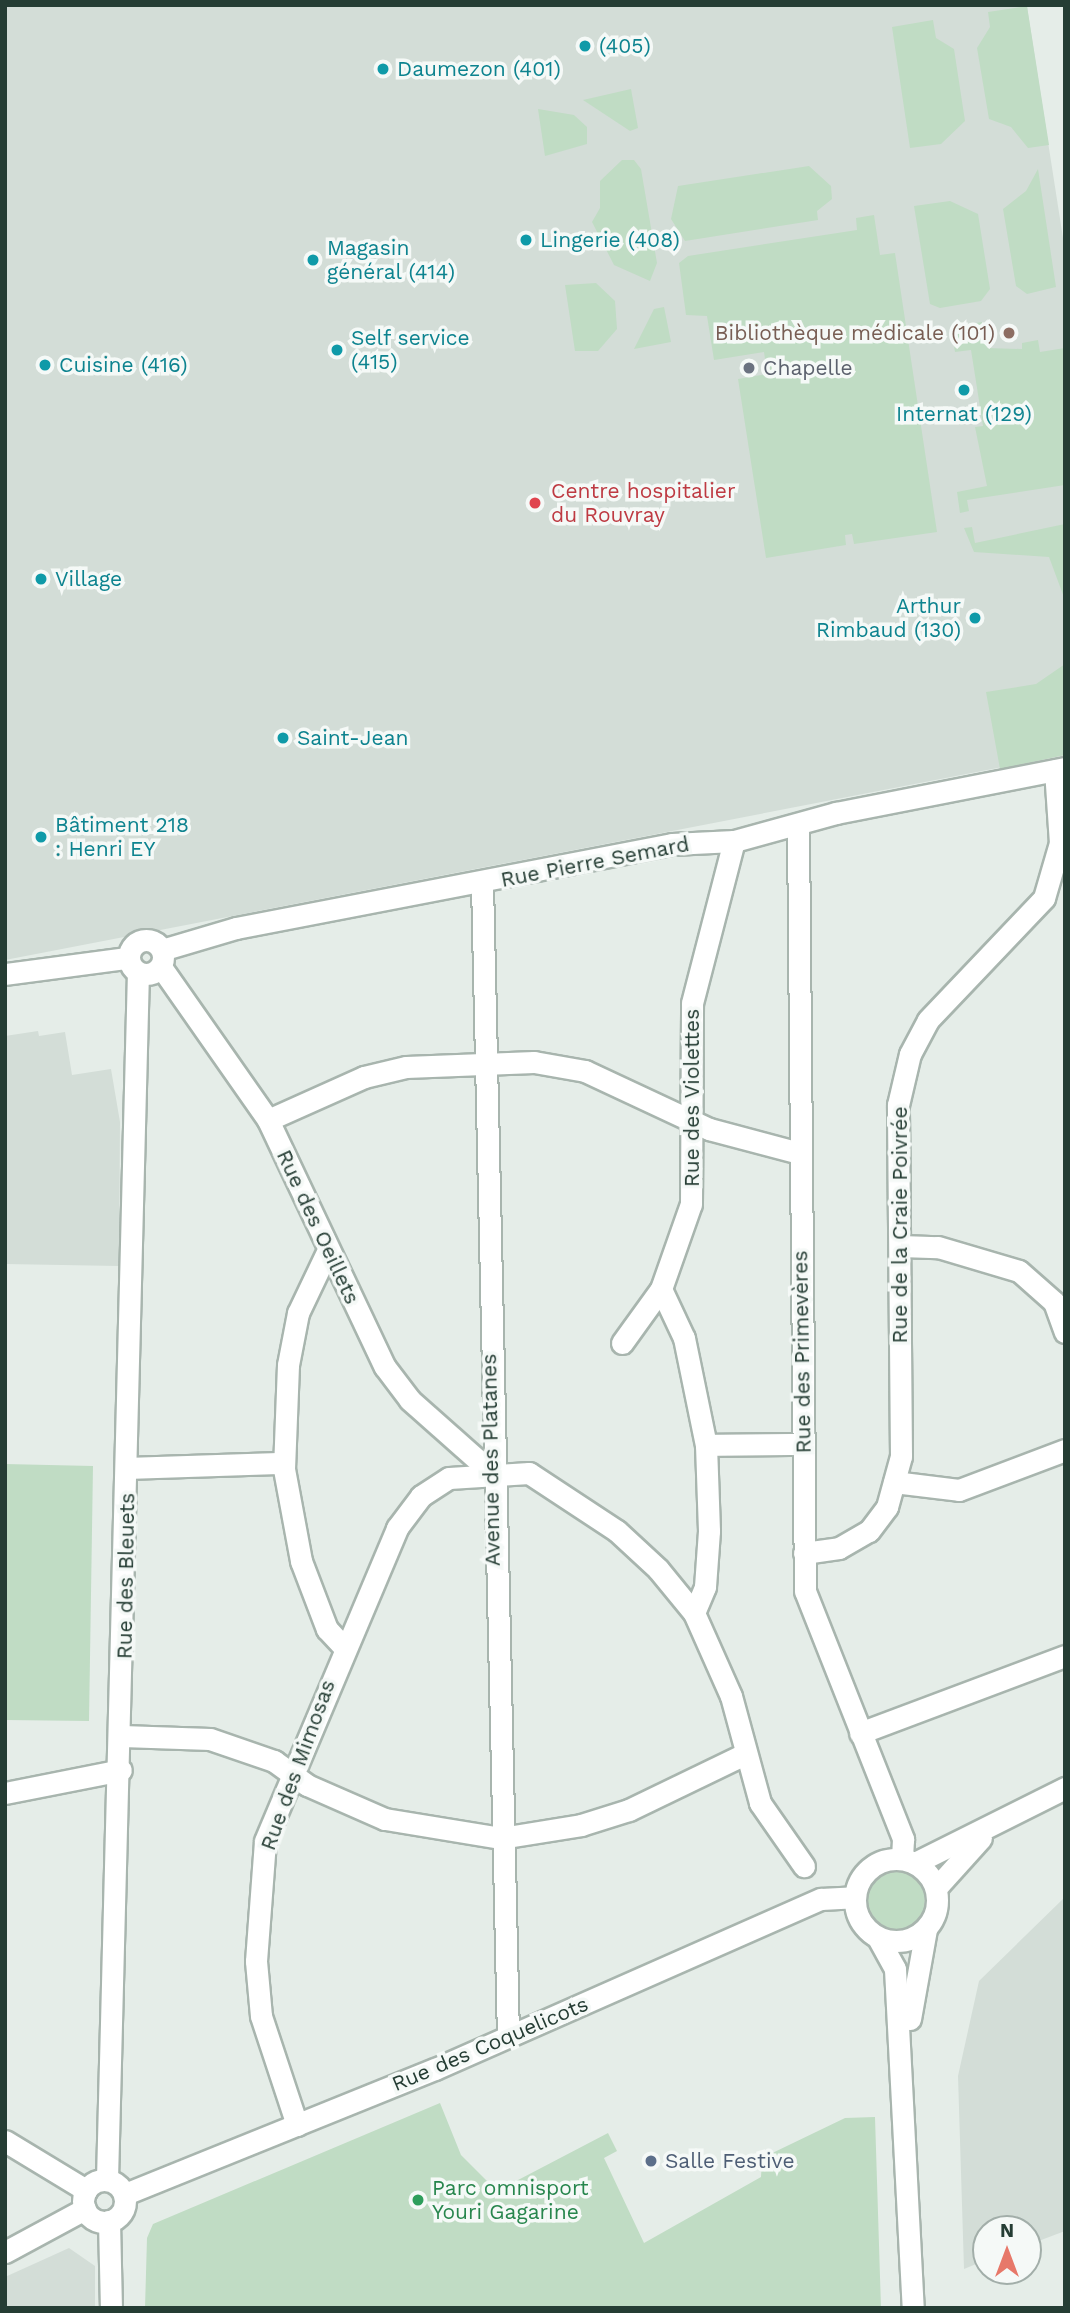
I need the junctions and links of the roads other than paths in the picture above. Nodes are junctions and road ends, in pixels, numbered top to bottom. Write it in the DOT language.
graph roads {
  1 [pos="1060,769"];
  2 [pos="798,825"];
  3 [pos="734,841"];
  4 [pos="482,883"];
  5 [pos="163,958"];
  6 [pos="132,965"];
  7 [pos="5,974"];
  8 [pos="483,1061"];
  9 [pos="692,1118"];
  10 [pos="268,1120"];
  11 [pos="799,1153"];
  12 [pos="900,1246"];
  13 [pos="328,1250"];
  14 [pos="661,1289"];
  15 [pos="1065,1332"];
  16 [pos="622,1343"];
  17 [pos="803,1444"];
  18 [pos="706,1445"];
  19 [pos="1065,1450"];
  20 [pos="283,1463"];
  21 [pos="129,1468"];
  22 [pos="491,1472"];
  23 [pos="894,1482"];
  24 [pos="804,1553"];
  25 [pos="694,1614"];
  26 [pos="343,1646"];
  27 [pos="1065,1656"];
  28 [pos="860,1732"];
  29 [pos="122,1736"];
  30 [pos="745,1754"];
  31 [pos="121,1770"];
  32 [pos="290,1772"];
  33 [pos="1065,1787"];
  34 [pos="6,1792"];
  35 [pos="997,1821"];
  36 [pos="501,1838"];
  37 [pos="909,1861"];
  38 [pos="804,1866"];
  39 [pos="936,1888"];
  40 [pos="854,1897"];
  41 [pos="926,1929"];
  42 [pos="878,1938"];
  43 [pos="508,2036"];
  44 [pos="905,2077"];
  45 [pos="297,2125"];
  46 [pos="5,2141"];
  47 [pos="107,2179"];
  48 [pos="125,2194"];
  49 [pos="85,2200"];
  50 [pos="108,2221"];
  51 [pos="5,2252"];
  52 [pos="111,2308"];
  53 [pos="913,2308"];
  1 -- 2 [label="street, Rue Pierre Semard"];
  1 -- 12 [label="street, Rue de la Craie Poivrée"];
  2 -- 3 [label="street, Rue Pierre Semard"];
  2 -- 11 [label="street, Rue des Primevères"];
  3 -- 4 [label="street, Rue Pierre Semard"];
  3 -- 9 [label="street, Rue des Violettes"];
  4 -- 5 [label="street, Rue Pierre Semard"];
  4 -- 8 [label="street, Avenue des Platanes"];
  5 -- 6 [label="street"];
  5 -- 10 [label="street, Rue des Oeillets"];
  6 -- 7 [label="street"];
  6 -- 21 [label="street, Rue des Bleuets"];
  8 -- 9 [label="street"];
  8 -- 10 [label="street"];
  8 -- 22 [label="street, Avenue des Platanes"];
  9 -- 11 [label="street"];
  9 -- 14 [label="street, Rue des Violettes"];
  10 -- 13 [label="street, Rue des Oeillets"];
  11 -- 17 [label="street, Rue des Primevères"];
  12 -- 15 [label="street"];
  12 -- 23 [label="street, Rue de la Craie Poivrée"];
  13 -- 20 [label="street"];
  13 -- 22 [label="street, Rue des Oeillets"];
  14 -- 16 [label="street, Rue des Violettes"];
  14 -- 18 [label="street"];
  17 -- 18 [label="street"];
  17 -- 24 [label="street, Rue des Primevères"];
  18 -- 25 [label="street"];
  19 -- 23 [label="street"];
  20 -- 21 [label="street"];
  20 -- 26 [label="street"];
  21 -- 29 [label="street, Rue des Bleuets"];
  22 -- 25 [label="street, Rue des Mimosas"];
  22 -- 26 [label="street, Rue des Mimosas"];
  22 -- 36 [label="street, Avenue des Platanes"];
  23 -- 24 [label="street, Rue de la Craie Poivrée"];
  24 -- 28 [label="street, Rue des Primevères"];
  25 -- 30 [label="street, Rue des Mimosas"];
  26 -- 32 [label="street, Rue des Mimosas"];
  27 -- 28 [label="street"];
  28 -- 37 [label="street, Rue des Primevères"];
  29 -- 31 [label="street, Rue des Bleuets"];
  29 -- 32 [label="street"];
  30 -- 36 [label="street"];
  30 -- 38 [label="street, Rue des Mimosas"];
  31 -- 34 [label="street"];
  31 -- 47 [label="street, Rue des Bleuets"];
  32 -- 36 [label="street"];
  32 -- 45 [label="street, Rue des Mimosas"];
  33 -- 35 [label="street"];
  35 -- 37 [label="street"];
  35 -- 39 [label="street"];
  36 -- 43 [label="street, Avenue des Platanes"];
  37 -- 39 [label="street"];
  37 -- 40 [label="street"];
  39 -- 41 [label="street"];
  40 -- 42 [label="street"];
  40 -- 43 [label="street, Rue des Coquelicots"];
  41 -- 42 [label="street"];
  41 -- 44 [label="street"];
  42 -- 44 [label="street"];
  43 -- 45 [label="street, Rue des Coquelicots"];
  44 -- 53 [label="street"];
  45 -- 48 [label="street, Rue des Coquelicots"];
  46 -- 49 [label="street"];
  47 -- 48 [label="street"];
  47 -- 49 [label="street"];
  48 -- 50 [label="street"];
  49 -- 50 [label="street"];
  49 -- 51 [label="street"];
  50 -- 52 [label="street"];
}
